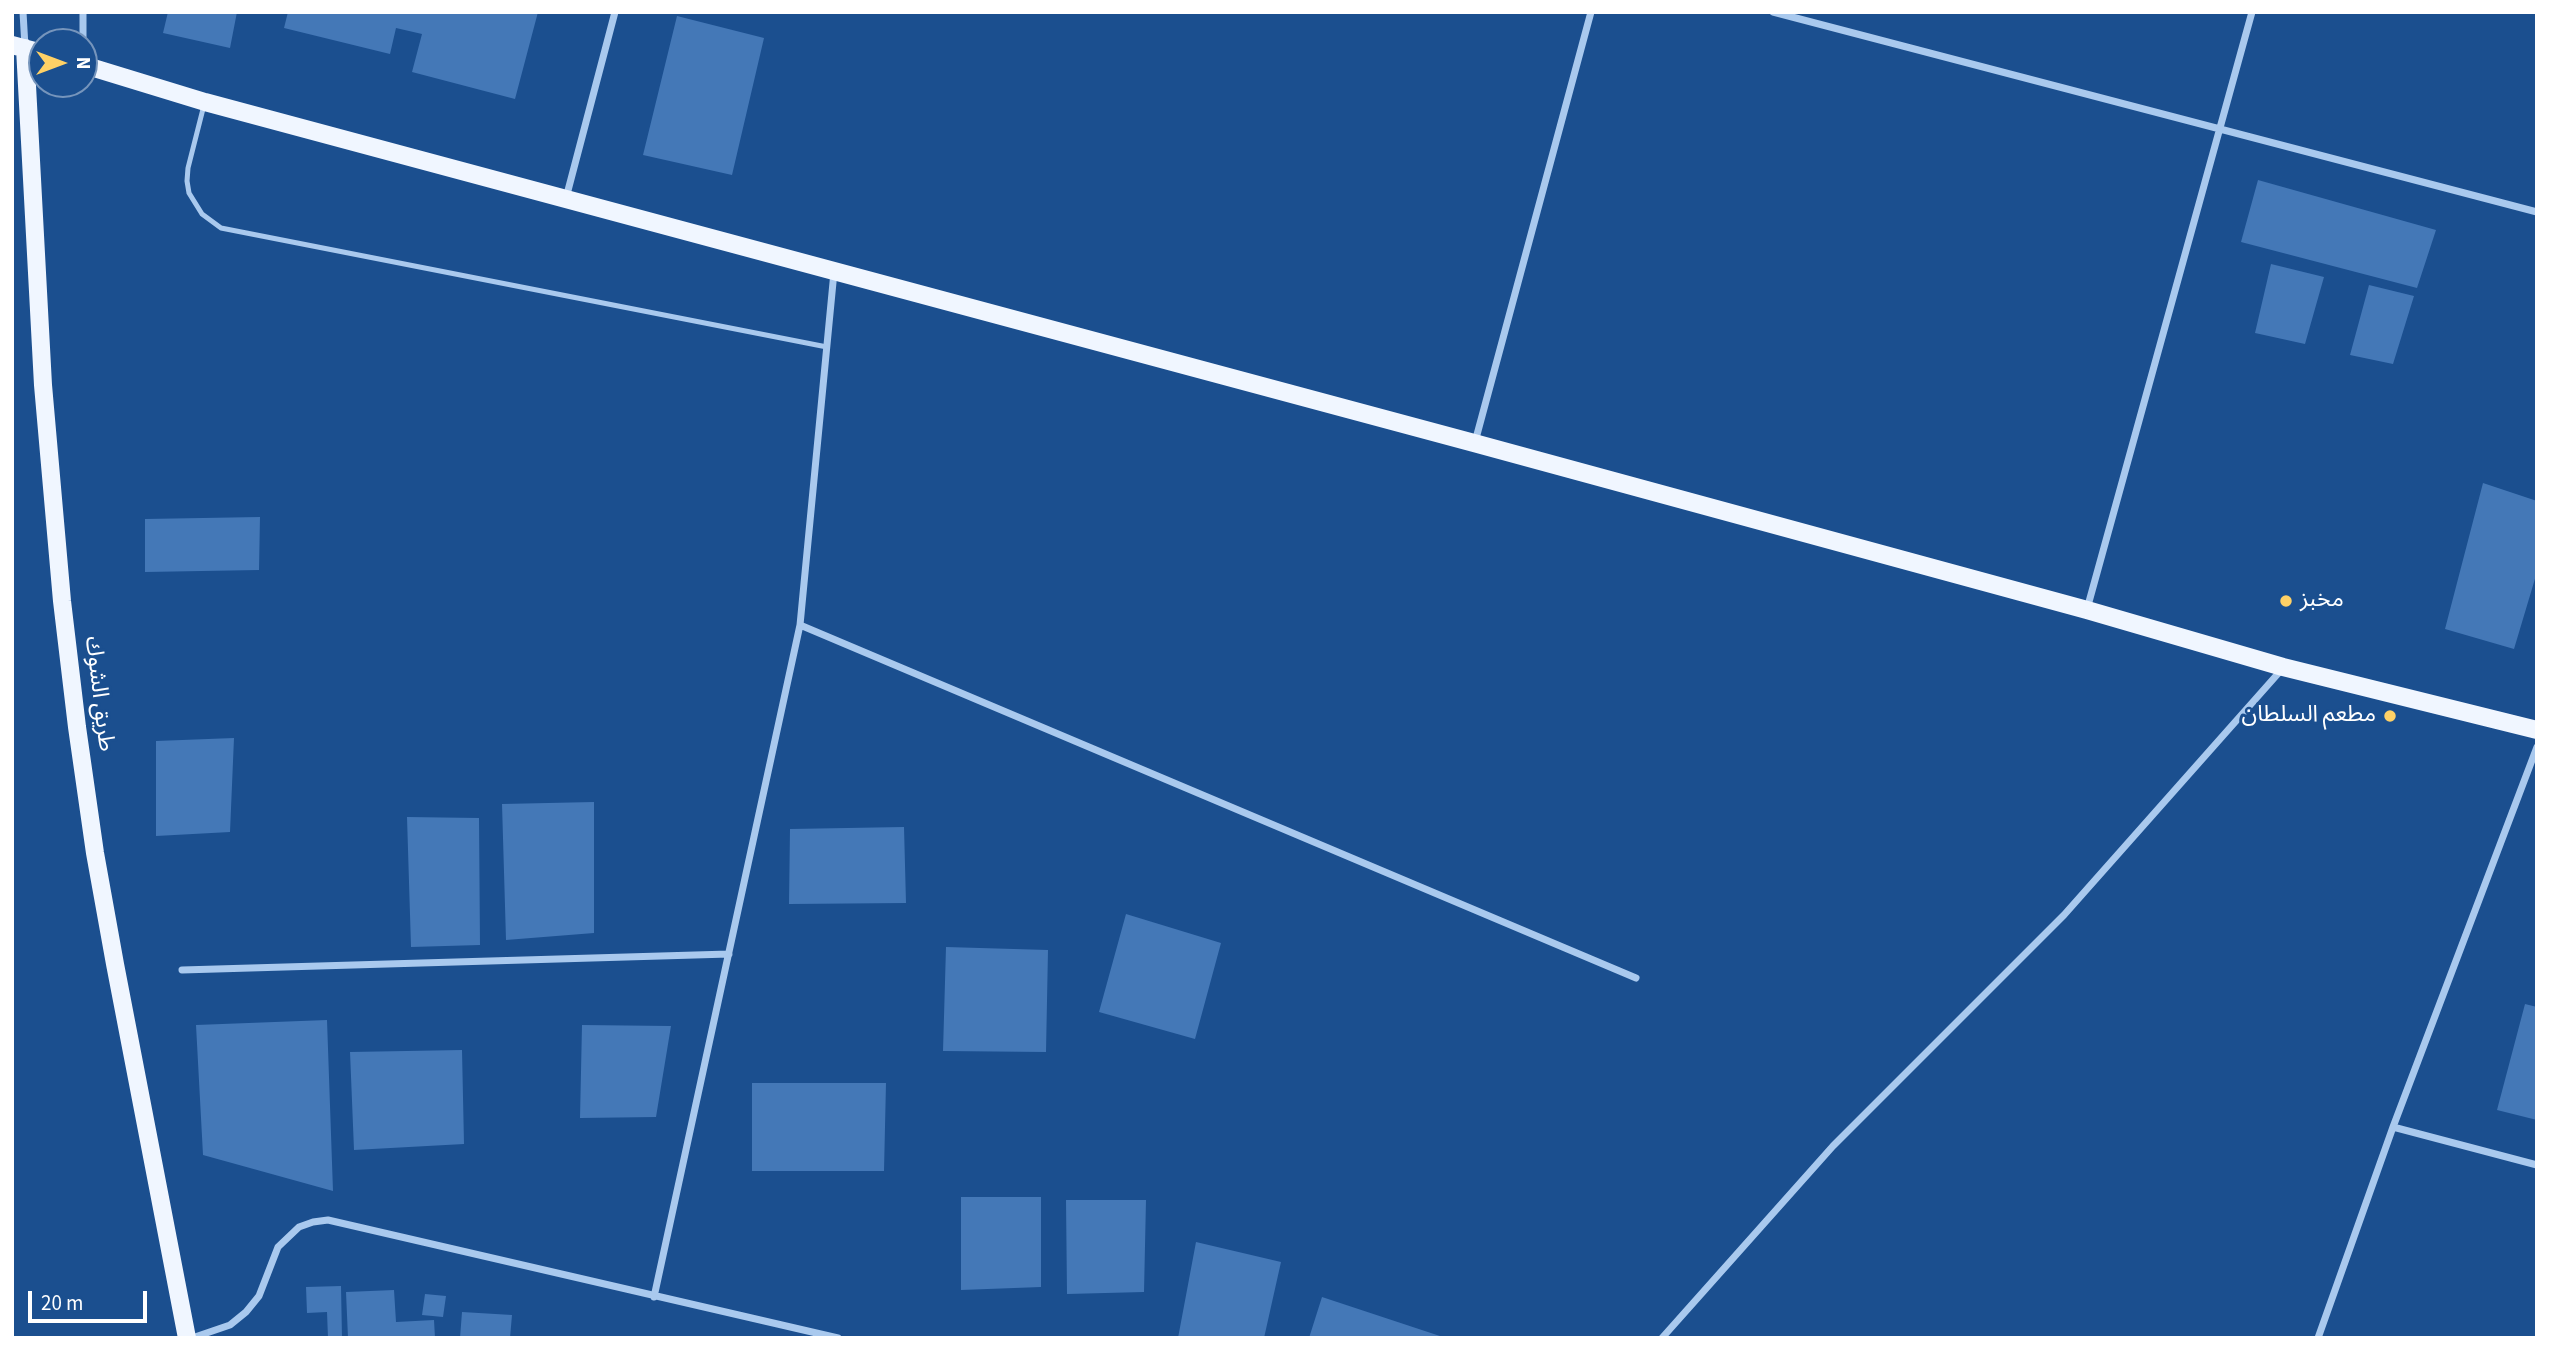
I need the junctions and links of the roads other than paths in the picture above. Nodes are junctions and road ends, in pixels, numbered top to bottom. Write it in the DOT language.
graph roads {
  1 [pos="23,12"];
  2 [pos="615,12"];
  3 [pos="1591,12"];
  4 [pos="1773,12"];
  5 [pos="2252,12"];
  6 [pos="27,49"];
  7 [pos="98,69"];
  8 [pos="205,102"];
  9 [pos="2220,129"];
  10 [pos="565,199"];
  11 [pos="2537,212"];
  12 [pos="834,272"];
  13 [pos="827,347"];
  14 [pos="1474,443"];
  15 [pos="2087,610"];
  16 [pos="800,625"];
  17 [pos="2283,667"];
  18 [pos="2537,730"];
  19 [pos="2537,747"];
  20 [pos="729,954"];
  21 [pos="182,970"];
  22 [pos="1636,978"];
  23 [pos="2393,1126"];
  24 [pos="2537,1165"];
  25 [pos="654,1297"];
  26 [pos="833,1337"];
  27 [pos="190,1338"];
  28 [pos="1662,1338"];
  29 [pos="2318,1338"];
  1 -- 6 [label="street"];
  2 -- 10 [label="street"];
  3 -- 14 [label="street"];
  4 -- 9 [label="street"];
  5 -- 9 [label="street"];
  6 -- 27 [label="main road, طريق الشوك"];
  7 -- 8 [label="main road"];
  8 -- 10 [label="main road"];
  8 -- 13 [label="lane"];
  9 -- 11 [label="street"];
  9 -- 15 [label="street"];
  10 -- 12 [label="main road"];
  12 -- 13 [label="street"];
  12 -- 14 [label="main road"];
  13 -- 16 [label="street"];
  14 -- 15 [label="main road"];
  15 -- 17 [label="main road"];
  16 -- 20 [label="street"];
  16 -- 22 [label="street"];
  17 -- 18 [label="main road"];
  17 -- 28 [label="street"];
  19 -- 23 [label="street"];
  20 -- 21 [label="street"];
  20 -- 25 [label="street"];
  23 -- 24 [label="street"];
  23 -- 29 [label="street"];
  25 -- 26 [label="street"];
  25 -- 27 [label="street"];
}
